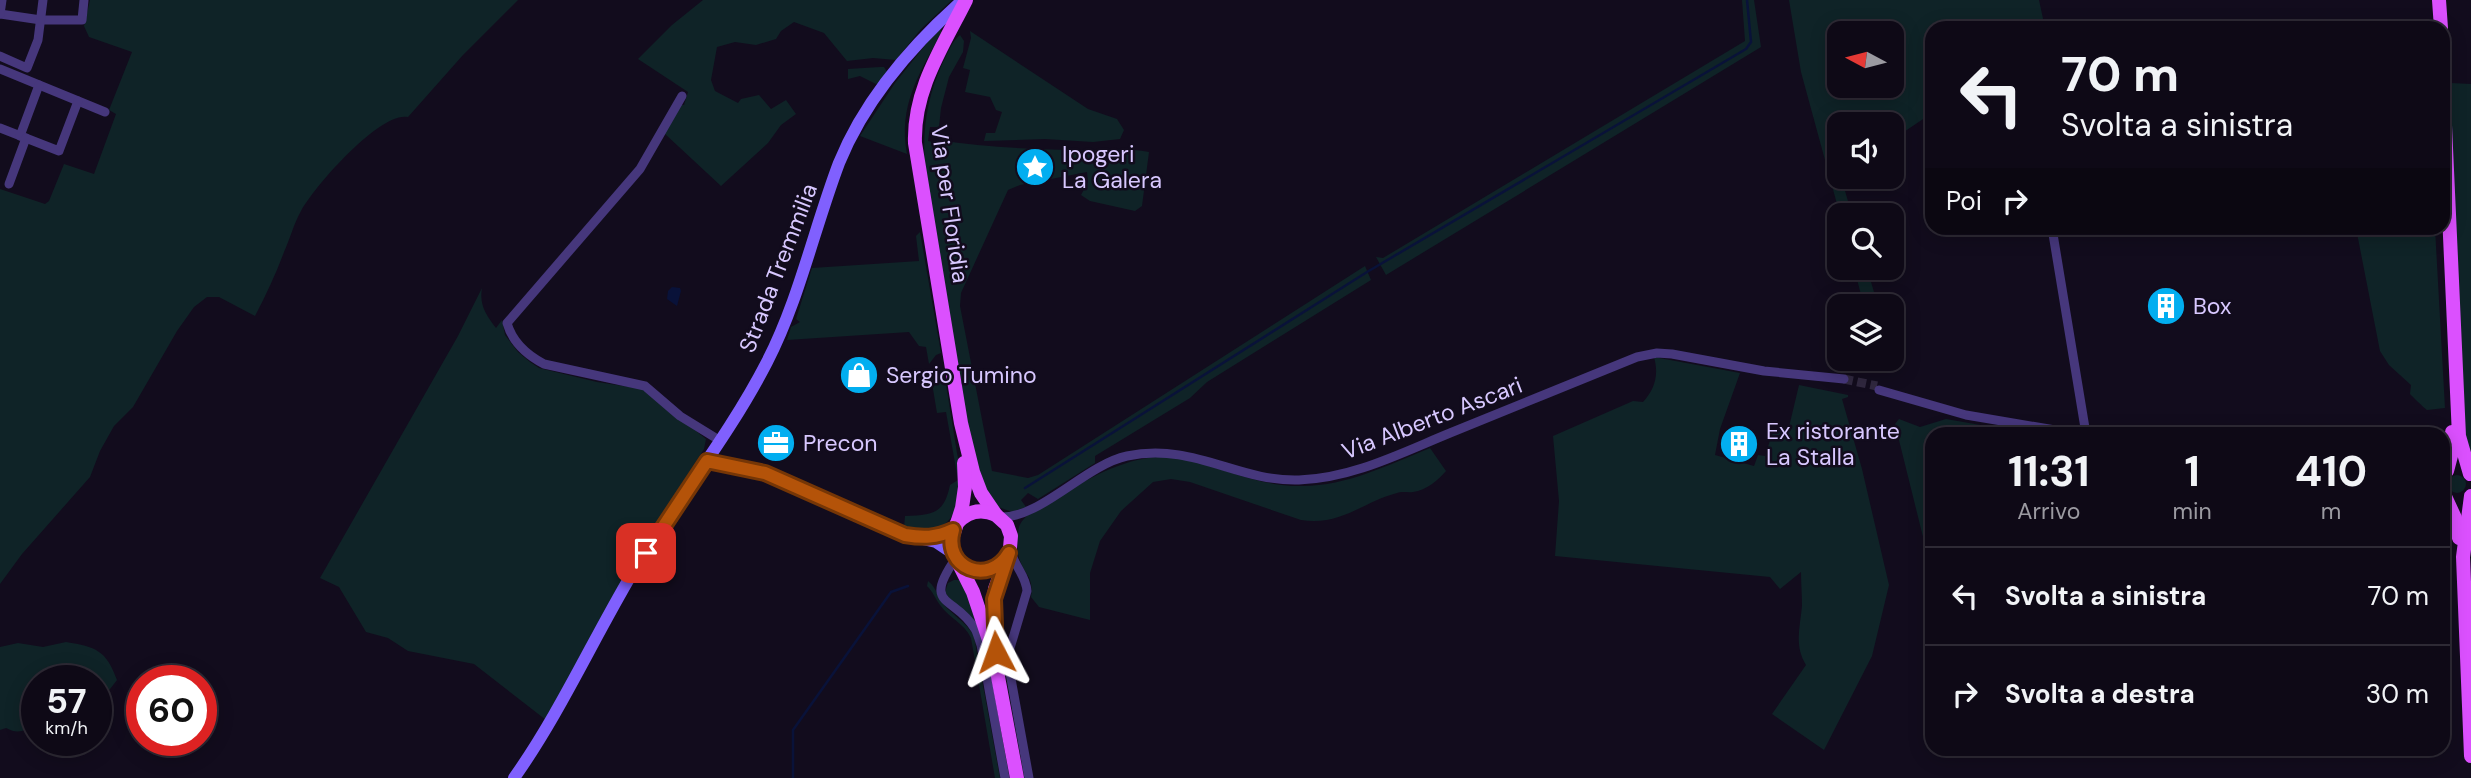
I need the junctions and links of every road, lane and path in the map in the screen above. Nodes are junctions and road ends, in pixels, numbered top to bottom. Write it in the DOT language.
graph roads {
  1 [pos="2,0"];
  2 [pos="43,0"];
  3 [pos="84,0"];
  4 [pos="965,0"];
  5 [pos="2432,0"];
  6 [pos="2439,0"];
  7 [pos="1,14"];
  8 [pos="41,20"];
  9 [pos="2433,21"];
  10 [pos="2440,21"];
  11 [pos="0,56"];
  12 [pos="0,69"];
  13 [pos="39,85"];
  14 [pos="682,96"];
  15 [pos="78,101"];
  16 [pos="104,112"];
  17 [pos="0,128"];
  18 [pos="23,137"];
  19 [pos="9,184"];
  20 [pos="2053,235"];
  21 [pos="2442,235"];
  22 [pos="2450,235"];
  23 [pos="1844,382"];
  24 [pos="1878,388"];
  25 [pos="961,424"];
  26 [pos="2039,427"];
  27 [pos="2085,427"];
  28 [pos="719,440"];
  29 [pos="707,461"];
  30 [pos="2459,468"];
  31 [pos="2471,493"];
  32 [pos="2450,496"];
  33 [pos="2450,507"];
  34 [pos="1020,515"];
  35 [pos="998,516"];
  36 [pos="955,527"];
  37 [pos="924,538"];
  38 [pos="1010,546"];
  39 [pos="2463,556"];
  40 [pos="956,558"];
  41 [pos="998,570"];
  42 [pos="1024,576"];
  43 [pos="998,672"];
  44 [pos="2471,756"];
  45 [pos="514,778"];
  46 [pos="1005,778"];
  47 [pos="1017,778"];
  48 [pos="1029,778"];
  1 -- 7 [label="street"];
  2 -- 8 [label="street"];
  3 -- 8 [label="street"];
  4 -- 25 [label="main road, Via per Floridia"];
  4 -- 28 [label="main road, Strada Tremmilia"];
  5 -- 9 [label="main road"];
  6 -- 10 [label="main road"];
  7 -- 8 [label="street"];
  8 -- 11 [label="street"];
  12 -- 13 [label="street"];
  13 -- 15 [label="street"];
  13 -- 18 [label="street"];
  14 -- 28 [label="street"];
  15 -- 16 [label="street"];
  15 -- 18 [label="street"];
  17 -- 18 [label="street"];
  18 -- 19 [label="street"];
  20 -- 27 [label="street"];
  21 -- 30 [label="main road"];
  22 -- 30 [label="main road"];
  23 -- 34 [label="street, Via Alberto Ascari"];
  24 -- 26 [label="street"];
  25 -- 35 [label="main road"];
  25 -- 36 [label="main road"];
  28 -- 29 [label="main road, Strada Tremmilia"];
  29 -- 37 [label="main road"];
  29 -- 45 [label="main road, Strada Tremmilia"];
  31 -- 32 [label="main road"];
  31 -- 39 [label="main road"];
  33 -- 39 [label="main road"];
  34 -- 35 [label="street"];
  34 -- 38 [label="street"];
  35 -- 36 [label="main road"];
  35 -- 38 [label="main road"];
  36 -- 37 [label="main road"];
  36 -- 40 [label="main road"];
  37 -- 40 [label="main road"];
  38 -- 41 [label="main road"];
  38 -- 42 [label="street"];
  39 -- 44 [label="main road"];
  40 -- 41 [label="main road"];
  40 -- 43 [label="main road"];
  40 -- 46 [label="street"];
  41 -- 42 [label="street"];
  41 -- 43 [label="main road"];
  42 -- 48 [label="street"];
  43 -- 47 [label="main road"];
}
